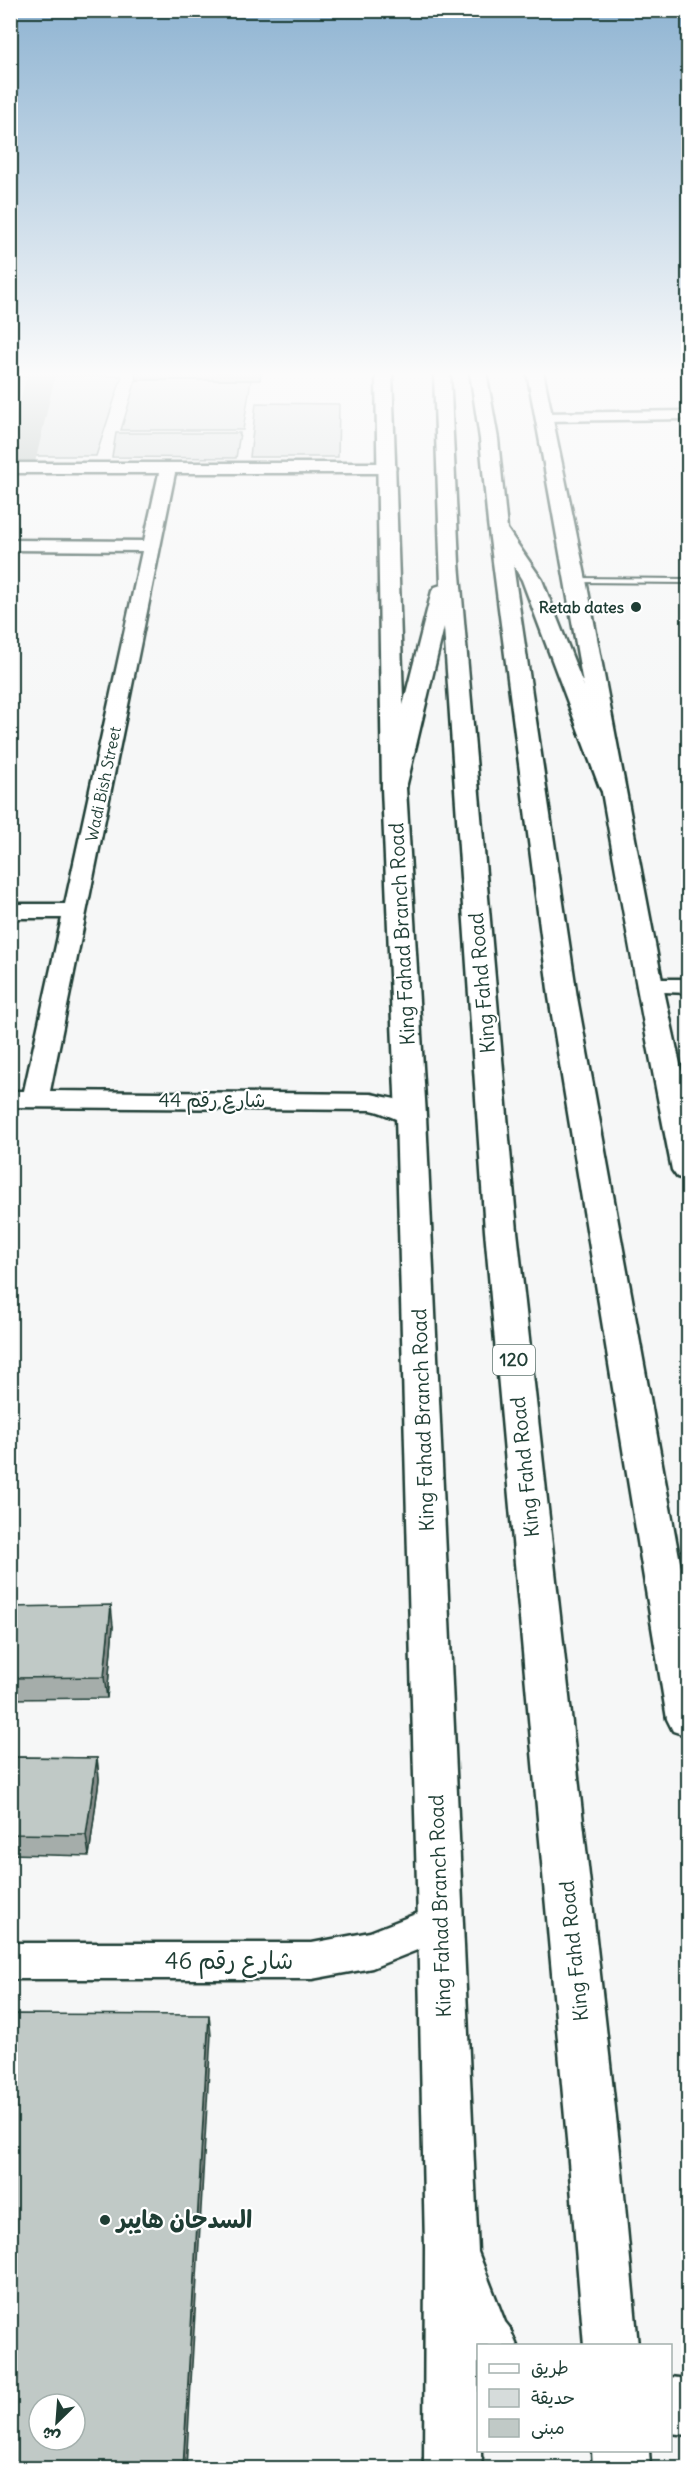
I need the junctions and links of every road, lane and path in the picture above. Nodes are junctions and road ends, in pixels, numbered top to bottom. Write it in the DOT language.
graph roads {
  1 [pos="164,488"];
  2 [pos="388,488"];
  3 [pos="446,488"];
  4 [pos="494,488"];
  5 [pos="557,488"];
  6 [pos="497,523"];
  7 [pos="10,545"];
  8 [pos="152,546"];
  9 [pos="448,563"];
  10 [pos="576,580"];
  11 [pos="688,581"];
  12 [pos="394,788"];
  13 [pos="612,788"];
  14 [pos="10,911"];
  15 [pos="76,911"];
  16 [pos="649,986"];
  17 [pos="688,986"];
  18 [pos="23,1099"];
  19 [pos="411,1116"];
  20 [pos="688,1170"];
  21 [pos="688,1719"];
  22 [pos="441,1922"];
  23 [pos="10,1960"];
  24 [pos="451,2247"];
  25 [pos="488,2344"];
  26 [pos="611,2344"];
  27 [pos="672,2406"];
  28 [pos="688,2407"];
  29 [pos="620,2452"];
  30 [pos="452,2465"];
  31 [pos="621,2469"];
  1 -- 8 [label="street, Wadi Bish Street"];
  2 -- 12 [label="main road, King Fahad Branch Road"];
  3 -- 9 [label="main road, King Fahd Road / 120"];
  4 -- 6 [label="main road"];
  5 -- 10 [label="main road"];
  6 -- 13 [label="main road"];
  6 -- 21 [label="main road"];
  7 -- 8 [label="street"];
  8 -- 15 [label="street, Wadi Bish Street"];
  9 -- 12 [label="main road"];
  9 -- 26 [label="main road, King Fahd Road / 120"];
  10 -- 11 [label="lane"];
  10 -- 13 [label="main road"];
  12 -- 19 [label="main road, King Fahad Branch Road"];
  13 -- 16 [label="main road"];
  14 -- 15 [label="street"];
  15 -- 18 [label="street, Wadi Bish Street"];
  16 -- 17 [label="street"];
  16 -- 20 [label="main road"];
  18 -- 19 [label="street, شارع رقم 44"];
  19 -- 22 [label="main road, King Fahad Branch Road"];
  22 -- 23 [label="street, شارع رقم 46"];
  22 -- 24 [label="main road, King Fahad Branch Road"];
  24 -- 25 [label="main road"];
  24 -- 30 [label="main road, King Fahad Branch Road"];
  27 -- 28 [label="main road"];
  29 -- 31 [label="main road"];
}
